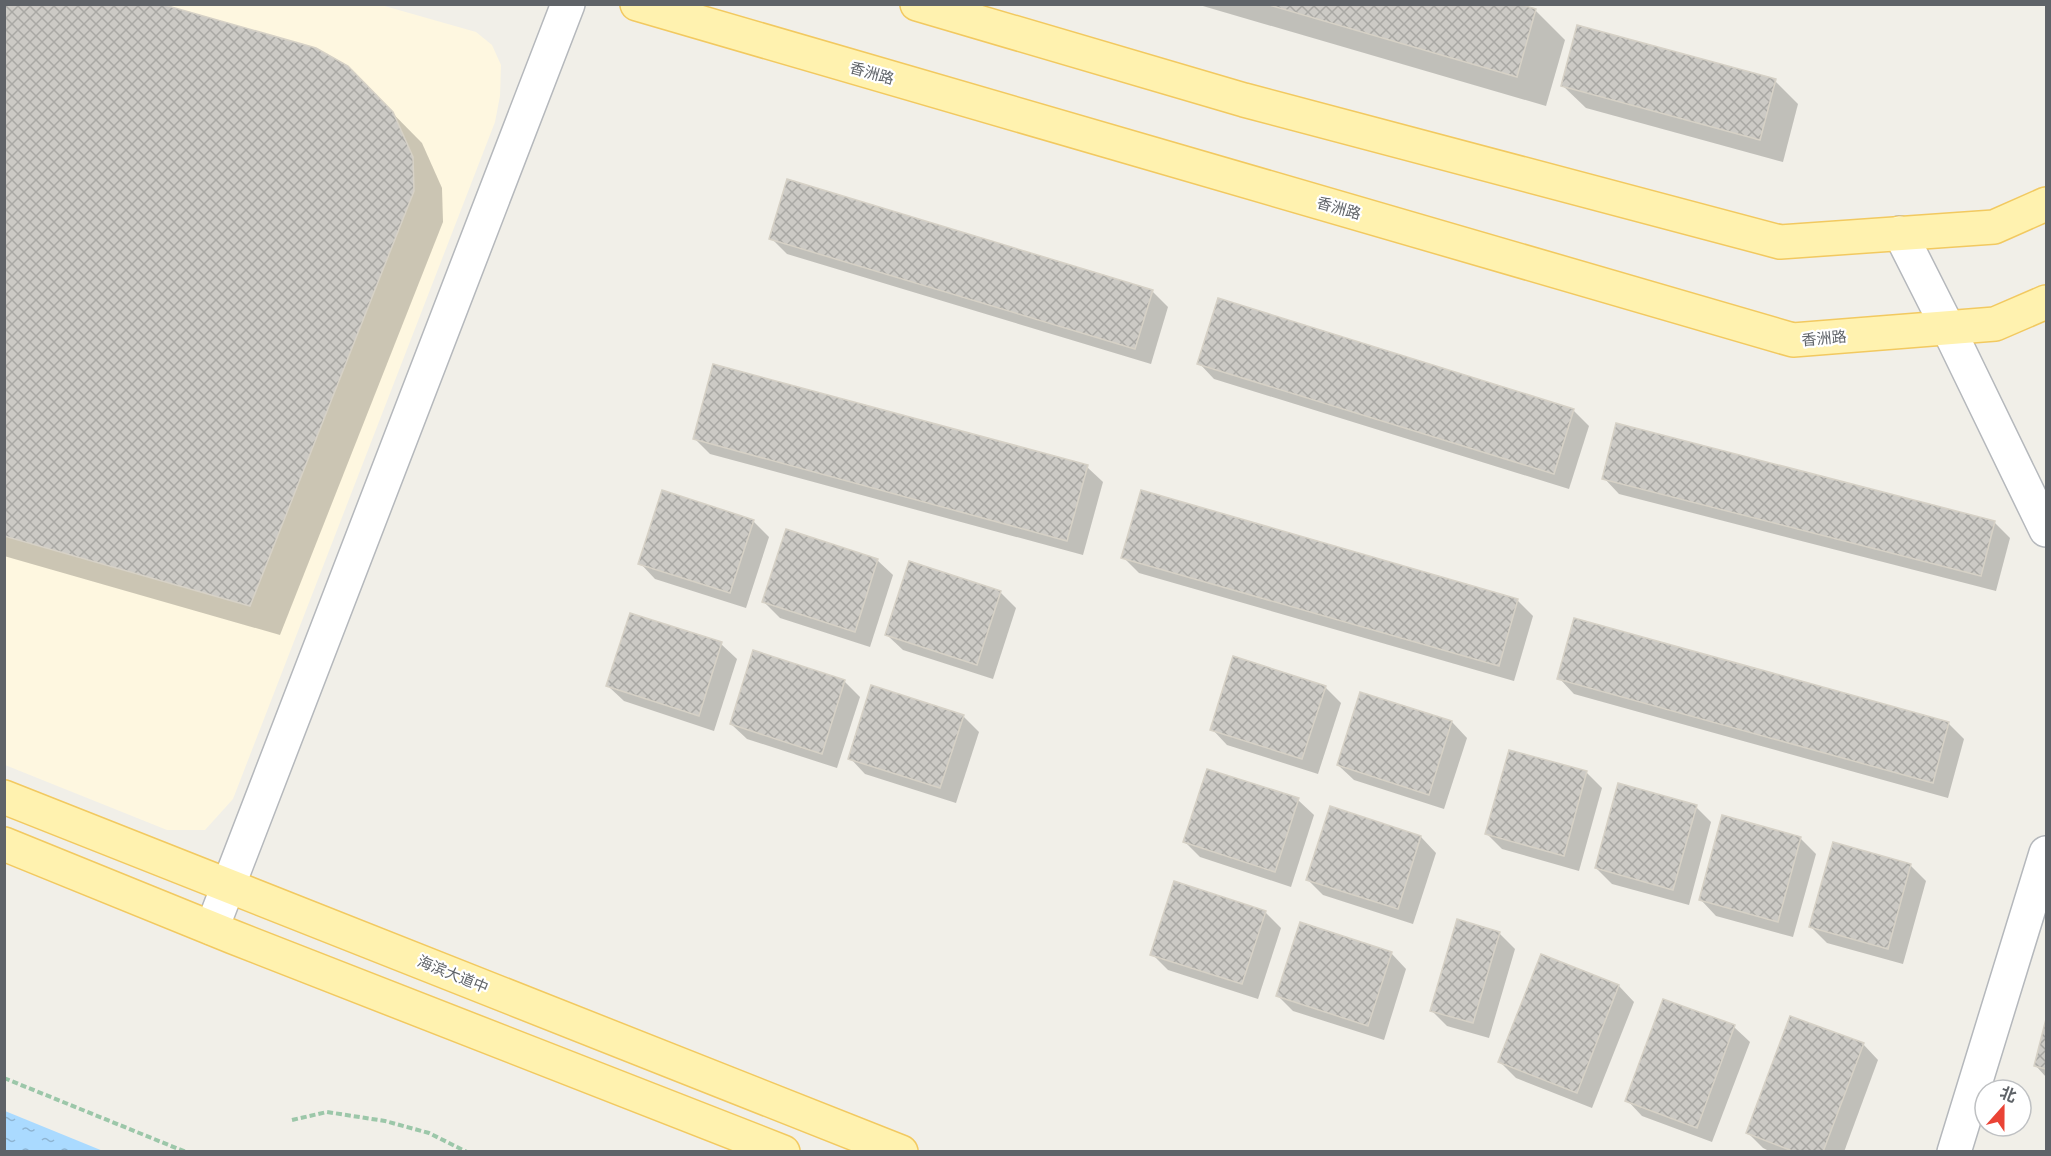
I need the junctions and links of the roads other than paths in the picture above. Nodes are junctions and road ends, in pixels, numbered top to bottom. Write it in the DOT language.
graph roads {
  1 [pos="568,4"];
  2 [pos="637,4"];
  3 [pos="917,4"];
  4 [pos="2046,204"];
  5 [pos="1900,234"];
  6 [pos="2046,302"];
  7 [pos="1948,328"];
  8 [pos="2046,530"];
  9 [pos="4,797"];
  10 [pos="4,844"];
  11 [pos="2046,853"];
  12 [pos="228,886"];
  13 [pos="212,928"];
  14 [pos="783,1152"];
  15 [pos="901,1152"];
  16 [pos="1954,1152"];
  1 -- 12 [label="street"];
  2 -- 7 [label="main road, 香洲路"];
  3 -- 5 [label="main road"];
  4 -- 5 [label="main road"];
  5 -- 7 [label="street"];
  6 -- 7 [label="main road, 香洲路"];
  7 -- 8 [label="street"];
  9 -- 12 [label="main road, 海滨大道中"];
  10 -- 13 [label="main road"];
  11 -- 16 [label="street"];
  12 -- 13 [label="street"];
  12 -- 15 [label="main road, 海滨大道中"];
  13 -- 14 [label="main road"];
}
